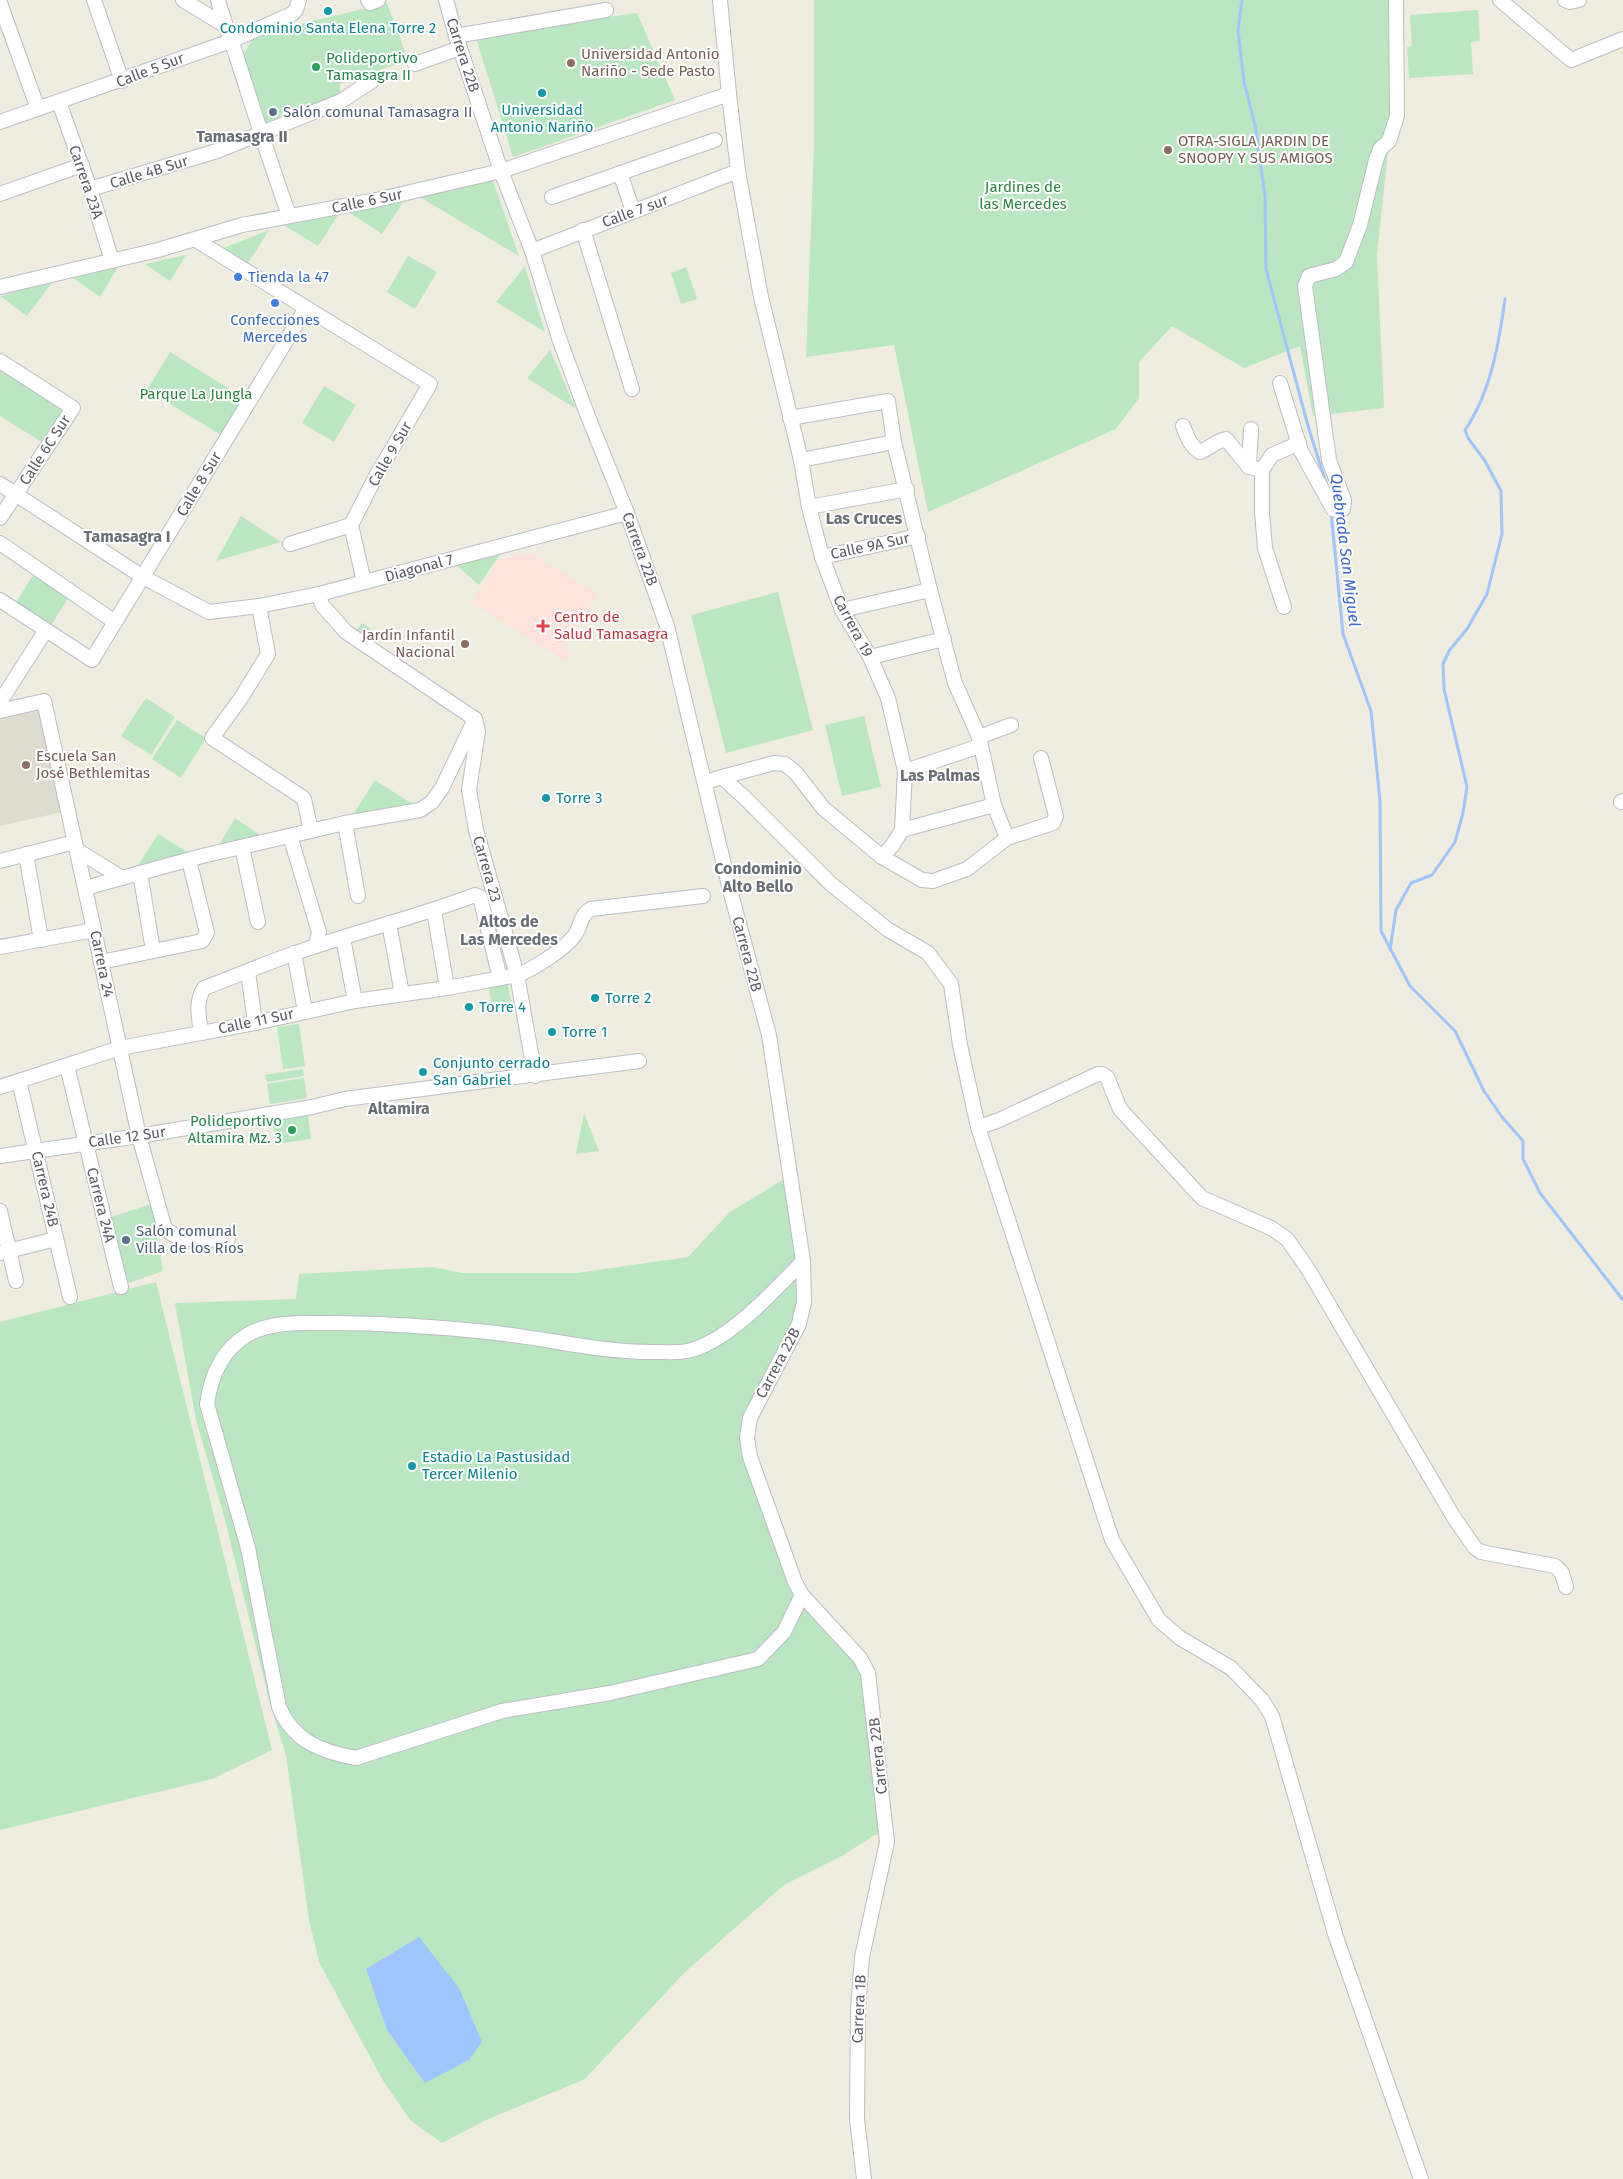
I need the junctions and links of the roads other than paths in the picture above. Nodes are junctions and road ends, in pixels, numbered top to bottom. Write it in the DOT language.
graph roads {
  1 [pos="94,0"];
  2 [pos="183,0"];
  3 [pos="218,0"];
  4 [pos="446,0"];
  5 [pos="720,0"];
  6 [pos="1396,0"];
  7 [pos="1500,0"];
  8 [pos="1565,0"];
  9 [pos="1579,0"];
  10 [pos="0,3"];
  11 [pos="298,5"];
  12 [pos="606,10"];
  13 [pos="224,25"];
  14 [pos="1623,39"];
  15 [pos="231,41"];
  16 [pos="458,42"];
  17 [pos="415,64"];
  18 [pos="122,81"];
  19 [pos="372,81"];
  20 [pos="729,94"];
  21 [pos="59,102"];
  22 [pos="38,109"];
  23 [pos="0,122"];
  24 [pos="260,134"];
  25 [pos="715,140"];
  26 [pos="82,166"];
  27 [pos="501,171"];
  28 [pos="738,171"];
  29 [pos="620,173"];
  30 [pos="90,189"];
  31 [pos="0,194"];
  32 [pos="552,197"];
  33 [pos="633,210"];
  34 [pos="288,215"];
  35 [pos="583,230"];
  36 [pos="196,240"];
  37 [pos="532,251"];
  38 [pos="112,262"];
  39 [pos="0,287"];
  40 [pos="306,308"];
  41 [pos="0,361"];
  42 [pos="1280,382"];
  43 [pos="632,389"];
  44 [pos="790,418"];
  45 [pos="1183,426"];
  46 [pos="1251,429"];
  47 [pos="894,442"];
  48 [pos="1299,443"];
  49 [pos="800,460"];
  50 [pos="1255,469"];
  51 [pos="0,484"];
  52 [pos="906,489"];
  53 [pos="17,494"];
  54 [pos="809,507"];
  55 [pos="627,513"];
  56 [pos="0,518"];
  57 [pos="351,525"];
  58 [pos="918,536"];
  59 [pos="0,543"];
  60 [pos="290,544"];
  61 [pos="822,557"];
  62 [pos="143,577"];
  63 [pos="364,582"];
  64 [pos="930,590"];
  65 [pos="319,594"];
  66 [pos="0,600"];
  67 [pos="259,606"];
  68 [pos="1284,607"];
  69 [pos="842,610"];
  70 [pos="115,622"];
  71 [pos="46,630"];
  72 [pos="944,639"];
  73 [pos="870,657"];
  74 [pos="0,702"];
  75 [pos="0,711"];
  76 [pos="475,719"];
  77 [pos="1011,725"];
  78 [pos="979,742"];
  79 [pos="1041,758"];
  80 [pos="905,772"];
  81 [pos="722,777"];
  82 [pos="706,782"];
  83 [pos="994,805"];
  84 [pos="345,823"];
  85 [pos="902,830"];
  86 [pos="311,831"];
  87 [pos="290,836"];
  88 [pos="1007,838"];
  89 [pos="76,846"];
  90 [pos="242,847"];
  91 [pos="26,854"];
  92 [pos="882,857"];
  93 [pos="189,860"];
  94 [pos="0,861"];
  95 [pos="140,873"];
  96 [pos="122,878"];
  97 [pos="85,888"];
  98 [pos="358,896"];
  99 [pos="703,896"];
  100 [pos="434,911"];
  101 [pos="258,922"];
  102 [pos="389,923"];
  103 [pos="94,930"];
  104 [pos="343,938"];
  105 [pos="41,940"];
  106 [pos="316,946"];
  107 [pos="0,947"];
  108 [pos="153,950"];
  109 [pos="294,953"];
  110 [pos="101,962"];
  111 [pos="248,972"];
  112 [pos="517,976"];
  113 [pos="500,978"];
  114 [pos="447,988"];
  115 [pos="402,994"];
  116 [pos="355,1001"];
  117 [pos="305,1011"];
  118 [pos="255,1024"];
  119 [pos="201,1033"];
  120 [pos="120,1048"];
  121 [pos="639,1061"];
  122 [pos="67,1066"];
  123 [pos="535,1076"];
  124 [pos="19,1081"];
  125 [pos="0,1087"];
  126 [pos="978,1127"];
  127 [pos="139,1136"];
  128 [pos="85,1143"];
  129 [pos="36,1151"];
  130 [pos="0,1156"];
  131 [pos="0,1211"];
  132 [pos="56,1239"];
  133 [pos="228,1239"];
  134 [pos="5,1252"];
  135 [pos="803,1262"];
  136 [pos="16,1281"];
  137 [pos="121,1287"];
  138 [pos="70,1297"];
  139 [pos="1566,1587"];
  140 [pos="802,1595"];
  141 [pos="887,1842"];
  142 [pos="864,2179"];
  143 [pos="1421,2179"];
  1 -- 18 [label="street"];
  2 -- 13 [label="street"];
  3 -- 13 [label="street"];
  4 -- 16 [label="street, Carrera 22B"];
  5 -- 20 [label="street, Carrera 19"];
  6 -- 48 [label="street"];
  7 -- 14 [label="street"];
  8 -- 9 [label="street"];
  10 -- 22 [label="street"];
  11 -- 15 [label="street, Calle 5 Sur"];
  12 -- 16 [label="street"];
  13 -- 15 [label="street"];
  15 -- 18 [label="street, Calle 5 Sur"];
  15 -- 24 [label="street"];
  16 -- 17 [label="street"];
  16 -- 27 [label="street, Carrera 22B"];
  18 -- 21 [label="street, Calle 5 Sur"];
  19 -- 24 [label="street, Calle 4B Sur"];
  20 -- 27 [label="street, Calle 6 Sur"];
  20 -- 28 [label="street, Carrera 19"];
  21 -- 22 [label="street, Calle 5 Sur"];
  21 -- 26 [label="street, Carrera 23A"];
  22 -- 23 [label="street, Calle 5 Sur"];
  24 -- 30 [label="street, Calle 4B Sur"];
  24 -- 34 [label="street"];
  25 -- 29 [label="street"];
  26 -- 30 [label="street, Carrera 23A"];
  26 -- 31 [label="street"];
  27 -- 34 [label="street, Calle 6 Sur"];
  27 -- 37 [label="street, Carrera 22B"];
  28 -- 33 [label="street, Calle 7 sur"];
  28 -- 44 [label="street, Carrera 19"];
  29 -- 32 [label="street"];
  29 -- 33 [label="street"];
  30 -- 38 [label="street, Carrera 23A"];
  33 -- 35 [label="street, Calle 7 sur"];
  34 -- 36 [label="street, Calle 6 Sur"];
  35 -- 37 [label="street, Calle 7 sur"];
  35 -- 43 [label="street"];
  36 -- 38 [label="street, Calle 6 Sur"];
  36 -- 40 [label="street"];
  37 -- 55 [label="street, Carrera 22B"];
  38 -- 39 [label="street, Calle 6 Sur"];
  40 -- 57 [label="street, Calle 9 Sur"];
  40 -- 62 [label="street, Calle 8 Sur"];
  41 -- 53 [label="street, Calle 6C Sur"];
  42 -- 48 [label="street"];
  44 -- 47 [label="street"];
  44 -- 49 [label="street, Carrera 19"];
  45 -- 50 [label="street"];
  46 -- 50 [label="street"];
  47 -- 49 [label="street"];
  47 -- 52 [label="street"];
  48 -- 50 [label="street"];
  49 -- 54 [label="street, Carrera 19"];
  50 -- 68 [label="street"];
  51 -- 53 [label="street"];
  52 -- 54 [label="street"];
  52 -- 58 [label="street"];
  53 -- 56 [label="street, Calle 6C Sur"];
  53 -- 62 [label="street"];
  54 -- 61 [label="street, Carrera 19"];
  55 -- 63 [label="street, Diagonal 7"];
  55 -- 82 [label="street, Carrera 22B"];
  57 -- 60 [label="street"];
  57 -- 63 [label="street"];
  58 -- 61 [label="street, Calle 9A Sur"];
  58 -- 64 [label="street"];
  59 -- 70 [label="street"];
  61 -- 69 [label="street, Carrera 19"];
  62 -- 67 [label="street, Diagonal 7"];
  62 -- 70 [label="street, Calle 8 Sur"];
  63 -- 65 [label="street, Diagonal 7"];
  64 -- 69 [label="street"];
  64 -- 72 [label="street"];
  65 -- 67 [label="street, Diagonal 7"];
  65 -- 76 [label="street"];
  66 -- 71 [label="street"];
  67 -- 86 [label="street"];
  69 -- 73 [label="street, Carrera 19"];
  70 -- 71 [label="street, Calle 8 Sur"];
  71 -- 74 [label="street"];
  72 -- 73 [label="street"];
  72 -- 78 [label="street"];
  73 -- 80 [label="street, Carrera 19"];
  75 -- 89 [label="street, Carrera 24"];
  76 -- 84 [label="street"];
  76 -- 112 [label="street, Carrera 23"];
  77 -- 78 [label="street"];
  78 -- 80 [label="street"];
  78 -- 83 [label="street"];
  79 -- 88 [label="street"];
  80 -- 85 [label="street, Carrera 19"];
  81 -- 82 [label="street"];
  81 -- 92 [label="street"];
  81 -- 126 [label="street"];
  82 -- 135 [label="street, Carrera 22B"];
  83 -- 85 [label="street"];
  83 -- 88 [label="street"];
  84 -- 86 [label="street"];
  84 -- 98 [label="street"];
  85 -- 92 [label="street"];
  86 -- 87 [label="street"];
  87 -- 90 [label="street"];
  87 -- 106 [label="street"];
  88 -- 92 [label="street"];
  89 -- 91 [label="street"];
  89 -- 96 [label="street"];
  89 -- 97 [label="street, Carrera 24"];
  90 -- 93 [label="street"];
  90 -- 101 [label="street"];
  91 -- 94 [label="street"];
  91 -- 105 [label="street"];
  93 -- 95 [label="street"];
  93 -- 108 [label="street"];
  95 -- 96 [label="street"];
  95 -- 108 [label="street"];
  96 -- 97 [label="street"];
  97 -- 103 [label="street, Carrera 24"];
  99 -- 112 [label="street"];
  100 -- 102 [label="street"];
  100 -- 113 [label="street"];
  100 -- 114 [label="street"];
  102 -- 104 [label="street"];
  102 -- 115 [label="street"];
  103 -- 105 [label="street"];
  103 -- 110 [label="street, Carrera 24"];
  104 -- 106 [label="street"];
  104 -- 116 [label="street"];
  105 -- 107 [label="street"];
  106 -- 109 [label="street"];
  108 -- 110 [label="street"];
  109 -- 111 [label="street"];
  109 -- 117 [label="street"];
  110 -- 120 [label="street, Carrera 24"];
  111 -- 118 [label="street"];
  111 -- 119 [label="street"];
  112 -- 113 [label="street, Calle 11 Sur"];
  112 -- 123 [label="street, Carrera 23"];
  113 -- 114 [label="street, Calle 11 Sur"];
  114 -- 115 [label="street, Calle 11 Sur"];
  115 -- 116 [label="street, Calle 11 Sur"];
  116 -- 117 [label="street, Calle 11 Sur"];
  117 -- 118 [label="street, Calle 11 Sur"];
  118 -- 119 [label="street, Calle 11 Sur"];
  119 -- 120 [label="street, Calle 11 Sur"];
  120 -- 122 [label="street, Calle 11 Sur"];
  120 -- 127 [label="street, Carrera 24"];
  121 -- 123 [label="street, Calle 12 Sur"];
  122 -- 124 [label="street, Calle 11 Sur"];
  122 -- 128 [label="street, Carrera 24A"];
  123 -- 127 [label="street, Calle 12 Sur"];
  124 -- 125 [label="street, Calle 11 Sur"];
  124 -- 129 [label="street, Carrera 24B"];
  126 -- 139 [label="street"];
  126 -- 143 [label="street"];
  127 -- 128 [label="street, Calle 12 Sur"];
  127 -- 133 [label="street, Carrera 24"];
  128 -- 129 [label="street, Calle 12 Sur"];
  128 -- 137 [label="street, Carrera 24A"];
  129 -- 130 [label="street, Calle 12 Sur"];
  129 -- 132 [label="street, Carrera 24B"];
  131 -- 134 [label="street"];
  132 -- 134 [label="street"];
  132 -- 138 [label="street, Carrera 24B"];
  134 -- 136 [label="street"];
  135 -- 140 [label="street, Carrera 22B"];
  135 -- 140 [label="street"];
  140 -- 141 [label="street, Carrera 22B"];
  141 -- 142 [label="street, Carrera 1B"];
}
